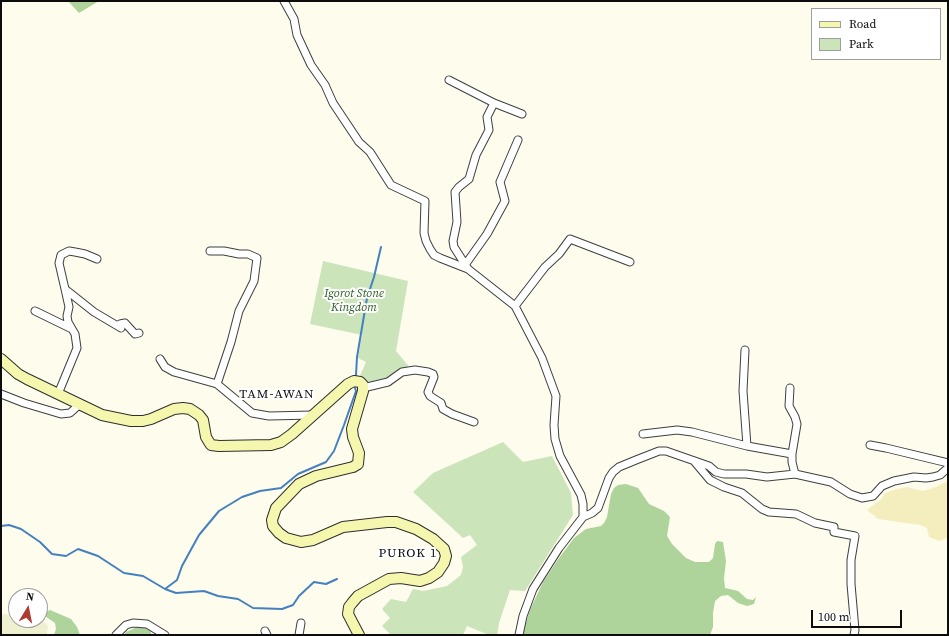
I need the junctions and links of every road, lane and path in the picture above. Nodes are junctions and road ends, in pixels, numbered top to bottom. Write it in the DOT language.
graph roads {
  1 [pos="284,1"];
  2 [pos="449,80"];
  3 [pos="494,103"];
  4 [pos="522,114"];
  5 [pos="518,140"];
  6 [pos="210,251"];
  7 [pos="97,259"];
  8 [pos="630,262"];
  9 [pos="466,267"];
  10 [pos="65,289"];
  11 [pos="515,306"];
  12 [pos="35,311"];
  13 [pos="72,329"];
  14 [pos="139,333"];
  15 [pos="745,350"];
  16 [pos="1,359"];
  17 [pos="160,359"];
  18 [pos="217,384"];
  19 [pos="364,388"];
  20 [pos="790,388"];
  21 [pos="1,394"];
  22 [pos="58,394"];
  23 [pos="80,404"];
  24 [pos="313,415"];
  25 [pos="474,422"];
  26 [pos="643,434"];
  27 [pos="870,445"];
  28 [pos="747,446"];
  29 [pos="792,454"];
  30 [pos="694,461"];
  31 [pos="948,463"];
  32 [pos="948,468"];
  33 [pos="795,474"];
  34 [pos="582,517"];
  35 [pos="302,623"];
  36 [pos="116,635"];
  37 [pos="165,635"];
  38 [pos="299,635"];
  39 [pos="359,635"];
  40 [pos="519,635"];
  41 [pos="854,635"];
  1 -- 9 [label="street"];
  2 -- 3 [label="street"];
  3 -- 4 [label="street"];
  3 -- 9 [label="street"];
  5 -- 9 [label="street"];
  6 -- 18 [label="street"];
  7 -- 10 [label="street"];
  8 -- 11 [label="street"];
  9 -- 11 [label="street"];
  10 -- 13 [label="street"];
  10 -- 14 [label="street"];
  11 -- 34 [label="street"];
  12 -- 13 [label="street"];
  13 -- 22 [label="street"];
  15 -- 28 [label="street"];
  16 -- 22 [label="main road"];
  17 -- 18 [label="street"];
  18 -- 24 [label="street"];
  19 -- 24 [label="main road"];
  19 -- 25 [label="street"];
  19 -- 39 [label="main road"];
  20 -- 29 [label="street"];
  21 -- 23 [label="street"];
  22 -- 23 [label="main road"];
  23 -- 24 [label="main road"];
  26 -- 28 [label="street"];
  27 -- 31 [label="street"];
  28 -- 29 [label="street"];
  29 -- 33 [label="street"];
  30 -- 33 [label="street"];
  30 -- 34 [label="street"];
  30 -- 41 [label="street"];
  32 -- 33 [label="street"];
  34 -- 40 [label="street"];
  35 -- 38 [label="street"];
  36 -- 37 [label="street"];
}
